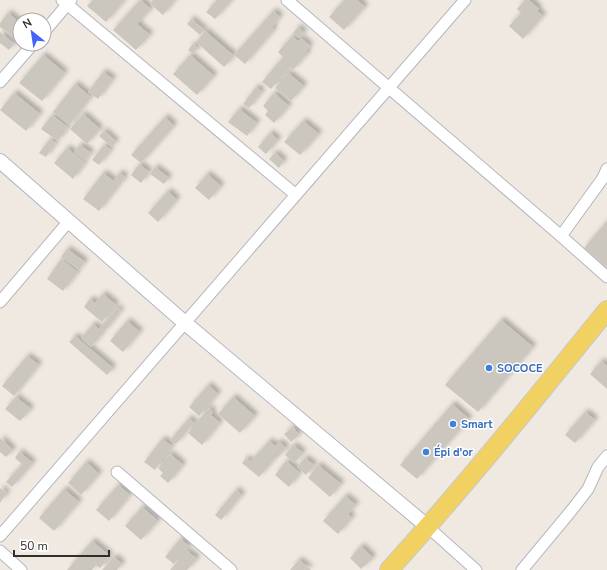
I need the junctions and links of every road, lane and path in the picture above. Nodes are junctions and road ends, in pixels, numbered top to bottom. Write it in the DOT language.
graph roads {
  1 [pos="287,0"];
  2 [pos="465,0"];
  3 [pos="67,2"];
  4 [pos="52,22"];
  5 [pos="26,52"];
  6 [pos="0,82"];
  7 [pos="389,88"];
  8 [pos="0,161"];
  9 [pos="607,169"];
  10 [pos="296,195"];
  11 [pos="69,221"];
  12 [pos="561,236"];
  13 [pos="607,277"];
  14 [pos="0,302"];
  15 [pos="607,310"];
  16 [pos="185,323"];
  17 [pos="607,456"];
  18 [pos="117,472"];
  19 [pos="428,527"];
  20 [pos="0,536"];
  21 [pos="0,551"];
  22 [pos="21,570"];
  23 [pos="232,570"];
  24 [pos="390,570"];
  25 [pos="476,570"];
  26 [pos="522,570"];
  1 -- 7 [label="street"];
  2 -- 7 [label="street"];
  3 -- 4 [label="street"];
  3 -- 10 [label="street"];
  5 -- 6 [label="street"];
  7 -- 10 [label="street"];
  7 -- 12 [label="street"];
  8 -- 11 [label="street"];
  9 -- 12 [label="street"];
  10 -- 16 [label="street"];
  11 -- 14 [label="street"];
  11 -- 16 [label="street"];
  12 -- 13 [label="street"];
  15 -- 19 [label="main road"];
  16 -- 19 [label="street"];
  16 -- 20 [label="street"];
  17 -- 26 [label="street"];
  18 -- 23 [label="street"];
  19 -- 24 [label="main road"];
  19 -- 25 [label="street"];
  21 -- 22 [label="street"];
}
